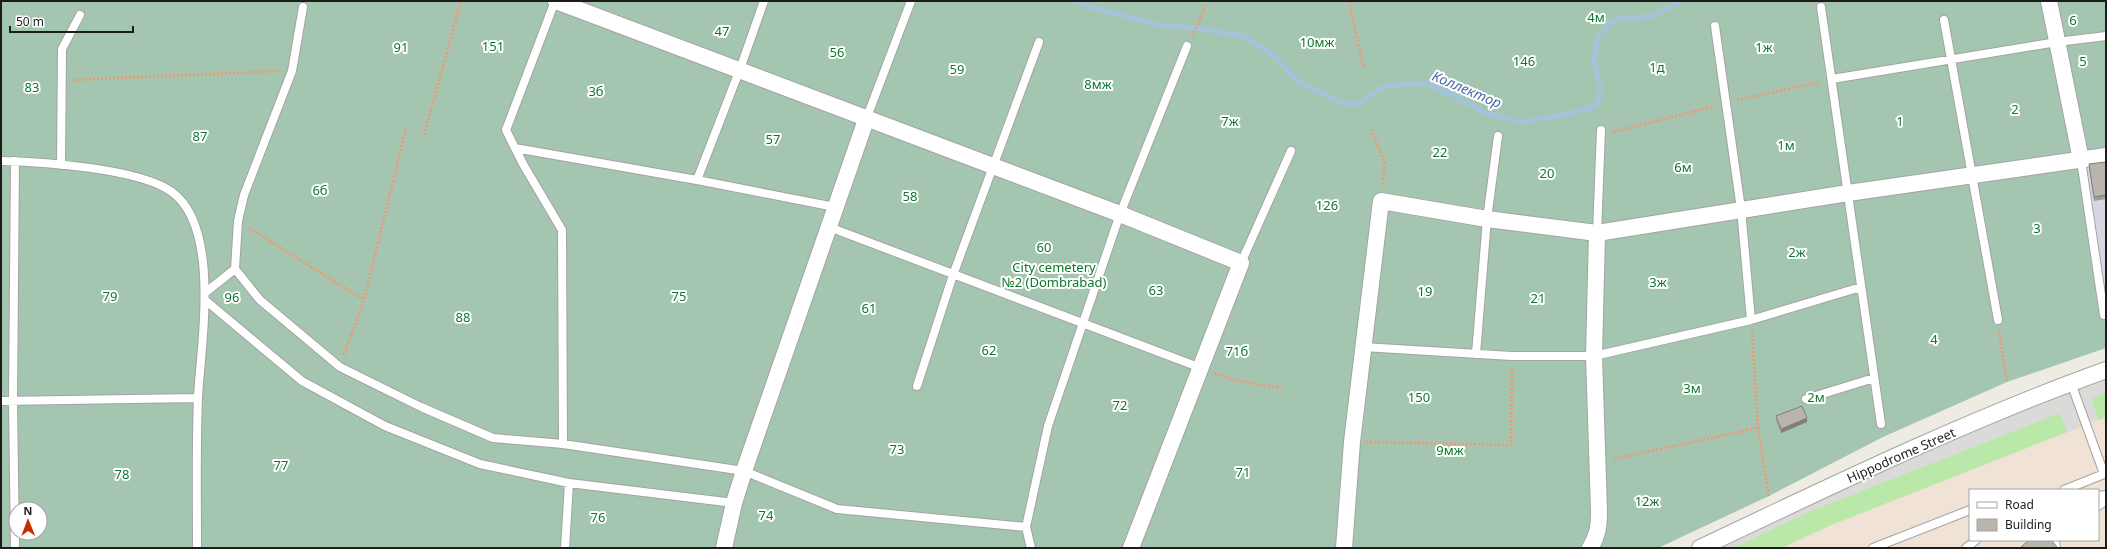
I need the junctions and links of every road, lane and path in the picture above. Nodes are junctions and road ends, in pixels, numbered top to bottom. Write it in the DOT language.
graph roads {
  1 [pos="461,1"];
  2 [pos="555,1"];
  3 [pos="764,1"];
  4 [pos="911,1"];
  5 [pos="1349,1"];
  6 [pos="2049,1"];
  7 [pos="1206,5"];
  8 [pos="303,7"];
  9 [pos="1821,7"];
  10 [pos="80,15"];
  11 [pos="1944,20"];
  12 [pos="1715,26"];
  13 [pos="1196,28"];
  14 [pos="2106,36"];
  15 [pos="1039,42"];
  16 [pos="2057,42"];
  17 [pos="1187,46"];
  18 [pos="1952,59"];
  19 [pos="1364,68"];
  20 [pos="740,69"];
  21 [pos="292,70"];
  22 [pos="1832,79"];
  23 [pos="62,80"];
  24 [pos="1726,103"];
  25 [pos="867,117"];
  26 [pos="406,128"];
  27 [pos="1371,129"];
  28 [pos="1601,132"];
  29 [pos="424,135"];
  30 [pos="1498,136"];
  31 [pos="515,148"];
  32 [pos="1291,151"];
  33 [pos="2106,156"];
  34 [pos="2081,160"];
  35 [pos="1,161"];
  36 [pos="15,161"];
  37 [pos="62,165"];
  38 [pos="992,165"];
  39 [pos="1972,174"];
  40 [pos="698,180"];
  41 [pos="1848,193"];
  42 [pos="1381,201"];
  43 [pos="835,207"];
  44 [pos="1740,209"];
  45 [pos="1120,214"];
  46 [pos="1487,219"];
  47 [pos="238,221"];
  48 [pos="829,227"];
  49 [pos="1597,233"];
  50 [pos="1241,263"];
  51 [pos="235,269"];
  52 [pos="952,275"];
  53 [pos="1861,287"];
  54 [pos="206,292"];
  55 [pos="205,300"];
  56 [pos="364,300"];
  57 [pos="2104,315"];
  58 [pos="1751,320"];
  59 [pos="1998,320"];
  60 [pos="1082,324"];
  61 [pos="1362,348"];
  62 [pos="1476,354"];
  63 [pos="1512,356"];
  64 [pos="1594,356"];
  65 [pos="340,367"];
  66 [pos="1201,368"];
  67 [pos="2106,370"];
  68 [pos="1874,378"];
  69 [pos="2007,382"];
  70 [pos="2071,383"];
  71 [pos="916,386"];
  72 [pos="1280,388"];
  73 [pos="198,398"];
  74 [pos="1806,399"];
  75 [pos="13,401"];
  76 [pos="1,402"];
  77 [pos="1881,424"];
  78 [pos="1758,428"];
  79 [pos="1352,442"];
  80 [pos="563,444"];
  81 [pos="1599,462"];
  82 [pos="744,471"];
  83 [pos="2105,474"];
  84 [pos="569,483"];
  85 [pos="2067,489"];
  86 [pos="1770,496"];
  87 [pos="734,503"];
  88 [pos="1969,510"];
  89 [pos="1026,527"];
  90 [pos="1975,541"];
  91 [pos="16,548"];
  92 [pos="197,548"];
  93 [pos="565,548"];
  94 [pos="724,548"];
  95 [pos="1031,548"];
  96 [pos="1131,548"];
  97 [pos="1344,548"];
  98 [pos="1590,548"];
  99 [pos="1700,548"];
  100 [pos="1873,548"];
  101 [pos="1966,548"];
  1 -- 29 [label="path"];
  2 -- 20 [label="street"];
  2 -- 31 [label="lane"];
  3 -- 20 [label="lane"];
  4 -- 25 [label="lane"];
  5 -- 19 [label="path"];
  6 -- 16 [label="street"];
  7 -- 13 [label="path"];
  8 -- 21 [label="lane"];
  9 -- 22 [label="lane"];
  10 -- 23 [label="lane"];
  11 -- 18 [label="lane"];
  12 -- 24 [label="lane"];
  14 -- 16 [label="lane"];
  15 -- 38 [label="lane"];
  16 -- 18 [label="lane"];
  16 -- 34 [label="street"];
  17 -- 45 [label="lane"];
  18 -- 22 [label="lane"];
  18 -- 39 [label="lane"];
  20 -- 25 [label="street"];
  20 -- 40 [label="lane"];
  21 -- 23 [label="path"];
  21 -- 47 [label="lane"];
  22 -- 24 [label="path"];
  22 -- 41 [label="lane"];
  23 -- 37 [label="lane"];
  24 -- 28 [label="path"];
  24 -- 44 [label="lane"];
  25 -- 38 [label="street"];
  25 -- 43 [label="street"];
  26 -- 56 [label="path"];
  27 -- 42 [label="path"];
  28 -- 49 [label="lane"];
  30 -- 46 [label="lane"];
  31 -- 40 [label="lane"];
  31 -- 80 [label="lane"];
  32 -- 50 [label="lane"];
  33 -- 34 [label="street"];
  34 -- 39 [label="street"];
  34 -- 57 [label="lane"];
  35 -- 36 [label="lane"];
  36 -- 37 [label="lane"];
  36 -- 75 [label="lane"];
  37 -- 54 [label="lane"];
  38 -- 45 [label="street"];
  38 -- 52 [label="lane"];
  39 -- 41 [label="street"];
  39 -- 59 [label="lane"];
  40 -- 43 [label="lane"];
  41 -- 44 [label="street"];
  41 -- 53 [label="lane"];
  42 -- 46 [label="street"];
  42 -- 61 [label="street"];
  43 -- 48 [label="street"];
  44 -- 49 [label="street"];
  44 -- 58 [label="lane"];
  45 -- 50 [label="street"];
  45 -- 60 [label="lane"];
  46 -- 49 [label="street"];
  46 -- 62 [label="lane"];
  47 -- 51 [label="lane"];
  47 -- 56 [label="path"];
  48 -- 52 [label="lane"];
  48 -- 82 [label="street"];
  49 -- 64 [label="street"];
  50 -- 66 [label="street"];
  51 -- 54 [label="lane"];
  51 -- 65 [label="lane"];
  52 -- 60 [label="lane"];
  52 -- 71 [label="lane"];
  53 -- 58 [label="lane"];
  53 -- 68 [label="lane"];
  54 -- 55 [label="lane"];
  55 -- 73 [label="lane"];
  55 -- 84 [label="lane"];
  56 -- 65 [label="path"];
  58 -- 64 [label="lane"];
  58 -- 78 [label="path"];
  59 -- 69 [label="path"];
  60 -- 66 [label="lane"];
  60 -- 89 [label="lane"];
  61 -- 62 [label="lane"];
  61 -- 79 [label="street"];
  62 -- 63 [label="lane"];
  63 -- 64 [label="lane"];
  63 -- 79 [label="path"];
  64 -- 81 [label="street"];
  65 -- 80 [label="lane"];
  66 -- 72 [label="path"];
  66 -- 96 [label="street"];
  67 -- 70 [label="street, Hippodrome Street"];
  68 -- 74 [label="lane"];
  68 -- 77 [label="lane"];
  70 -- 83 [label="lane"];
  70 -- 99 [label="street, Hippodrome Street"];
  73 -- 75 [label="lane"];
  73 -- 92 [label="lane"];
  75 -- 76 [label="lane"];
  75 -- 91 [label="lane"];
  78 -- 81 [label="path"];
  78 -- 86 [label="path"];
  79 -- 97 [label="street"];
  80 -- 82 [label="lane"];
  81 -- 98 [label="street"];
  82 -- 87 [label="street"];
  82 -- 89 [label="lane"];
  83 -- 85 [label="lane"];
  84 -- 87 [label="lane"];
  84 -- 93 [label="lane"];
  87 -- 94 [label="street"];
  88 -- 100 [label="lane"];
  89 -- 95 [label="lane"];
  90 -- 101 [label="lane"];
}
